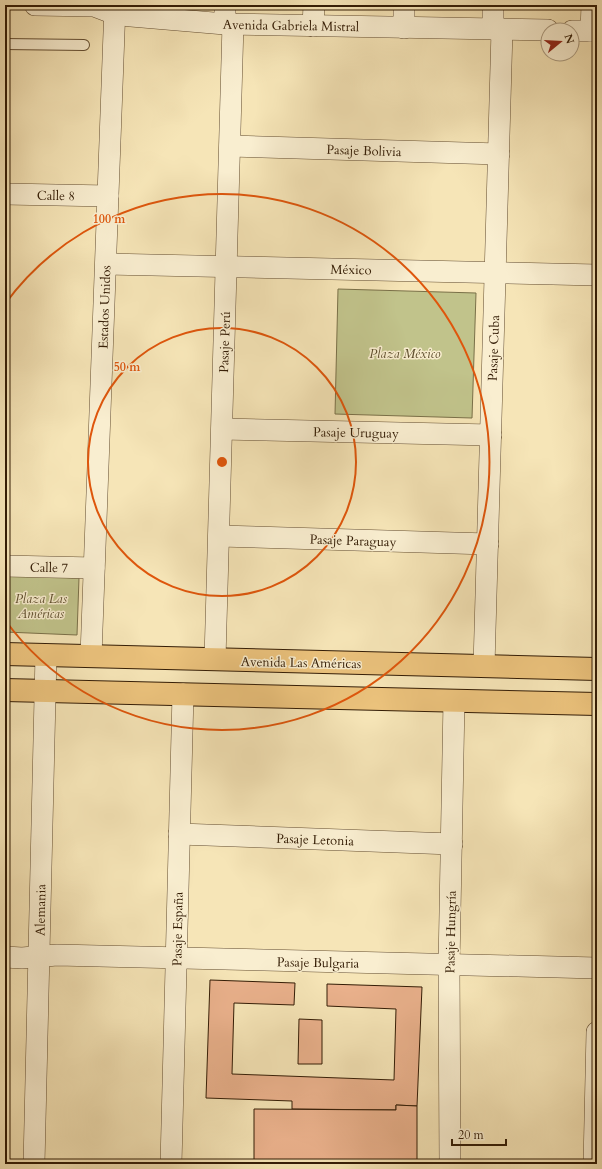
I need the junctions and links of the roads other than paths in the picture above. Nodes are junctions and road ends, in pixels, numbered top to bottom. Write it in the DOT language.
graph roads {
  1 [pos="35,5"];
  2 [pos="314,5"];
  3 [pos="404,5"];
  4 [pos="493,5"];
  5 [pos="592,5"];
  6 [pos="115,9"];
  7 [pos="228,18"];
  8 [pos="313,26"];
  9 [pos="404,28"];
  10 [pos="497,30"];
  11 [pos="540,30"];
  12 [pos="587,31"];
  13 [pos="5,44"];
  14 [pos="84,45"];
  15 [pos="230,146"];
  16 [pos="499,154"];
  17 [pos="5,194"];
  18 [pos="108,196"];
  19 [pos="106,264"];
  20 [pos="226,267"];
  21 [pos="496,273"];
  22 [pos="597,275"];
  23 [pos="222,429"];
  24 [pos="491,435"];
  25 [pos="219,536"];
  26 [pos="488,544"];
  27 [pos="5,566"];
  28 [pos="94,568"];
  29 [pos="5,654"];
  30 [pos="46,655"];
  31 [pos="91,656"];
  32 [pos="215,660"];
  33 [pos="484,666"];
  34 [pos="597,669"];
  35 [pos="5,690"];
  36 [pos="45,691"];
  37 [pos="183,694"];
  38 [pos="454,701"];
  39 [pos="597,704"];
  40 [pos="179,834"];
  41 [pos="452,844"];
  42 [pos="38,956"];
  43 [pos="5,957"];
  44 [pos="176,958"];
  45 [pos="449,965"];
  46 [pos="597,968"];
  47 [pos="597,1032"];
  48 [pos="34,1164"];
  49 [pos="171,1164"];
  50 [pos="450,1164"];
  51 [pos="594,1164"];
  1 -- 6 [label="street, Avenida Gabriela Mistral"];
  2 -- 8 [label="street"];
  3 -- 9 [label="street"];
  4 -- 10 [label="street, Pasaje Cuba"];
  5 -- 12 [label="street"];
  6 -- 7 [label="street, Avenida Gabriela Mistral"];
  6 -- 18 [label="street, Estados Unidos"];
  7 -- 8 [label="street, Avenida Gabriela Mistral"];
  7 -- 15 [label="street, Pasaje Perú"];
  8 -- 9 [label="street, Avenida Gabriela Mistral"];
  9 -- 10 [label="street, Avenida Gabriela Mistral"];
  10 -- 11 [label="street, Avenida Gabriela Mistral"];
  10 -- 16 [label="street, Pasaje Cuba"];
  13 -- 14 [label="lane"];
  15 -- 16 [label="street, Pasaje Bolivia"];
  15 -- 20 [label="street, Pasaje Perú"];
  16 -- 21 [label="street, Pasaje Cuba"];
  17 -- 18 [label="street, Calle 8"];
  18 -- 19 [label="street, Estados Unidos"];
  19 -- 20 [label="street, México"];
  19 -- 28 [label="street, Estados Unidos"];
  20 -- 21 [label="street, México"];
  20 -- 23 [label="street, Pasaje Perú"];
  21 -- 22 [label="street, México"];
  21 -- 24 [label="street, Pasaje Cuba"];
  23 -- 24 [label="street, Pasaje Uruguay"];
  23 -- 25 [label="street, Pasaje Perú"];
  24 -- 26 [label="street, Pasaje Cuba"];
  25 -- 26 [label="street, Pasaje Paraguay"];
  25 -- 32 [label="street, Pasaje Perú"];
  26 -- 33 [label="street, Pasaje Cuba"];
  27 -- 28 [label="street, Calle 7"];
  28 -- 31 [label="street, Estados Unidos"];
  29 -- 30 [label="main road, Avenida Las Américas"];
  30 -- 31 [label="main road, Avenida Las Américas"];
  30 -- 36 [label="street, Alemania"];
  31 -- 32 [label="main road, Avenida Las Américas"];
  32 -- 33 [label="main road, Avenida Las Américas"];
  33 -- 34 [label="main road, Avenida Las Américas"];
  35 -- 36 [label="main road"];
  36 -- 37 [label="main road"];
  36 -- 42 [label="street, Alemania"];
  37 -- 38 [label="main road"];
  37 -- 40 [label="street, Pasaje España"];
  38 -- 39 [label="main road"];
  38 -- 41 [label="street, Pasaje Hungría"];
  40 -- 41 [label="street, Pasaje Letonia"];
  40 -- 44 [label="street, Pasaje España"];
  41 -- 45 [label="street, Pasaje Hungría"];
  42 -- 43 [label="street, Pasaje Bulgaria"];
  42 -- 44 [label="street, Pasaje Bulgaria"];
  42 -- 48 [label="street, Alemania"];
  44 -- 45 [label="street, Pasaje Bulgaria"];
  44 -- 49 [label="street, Pasaje España"];
  45 -- 46 [label="street, Pasaje Bulgaria"];
  45 -- 50 [label="street, Pasaje Hungría"];
  47 -- 51 [label="street"];
}
